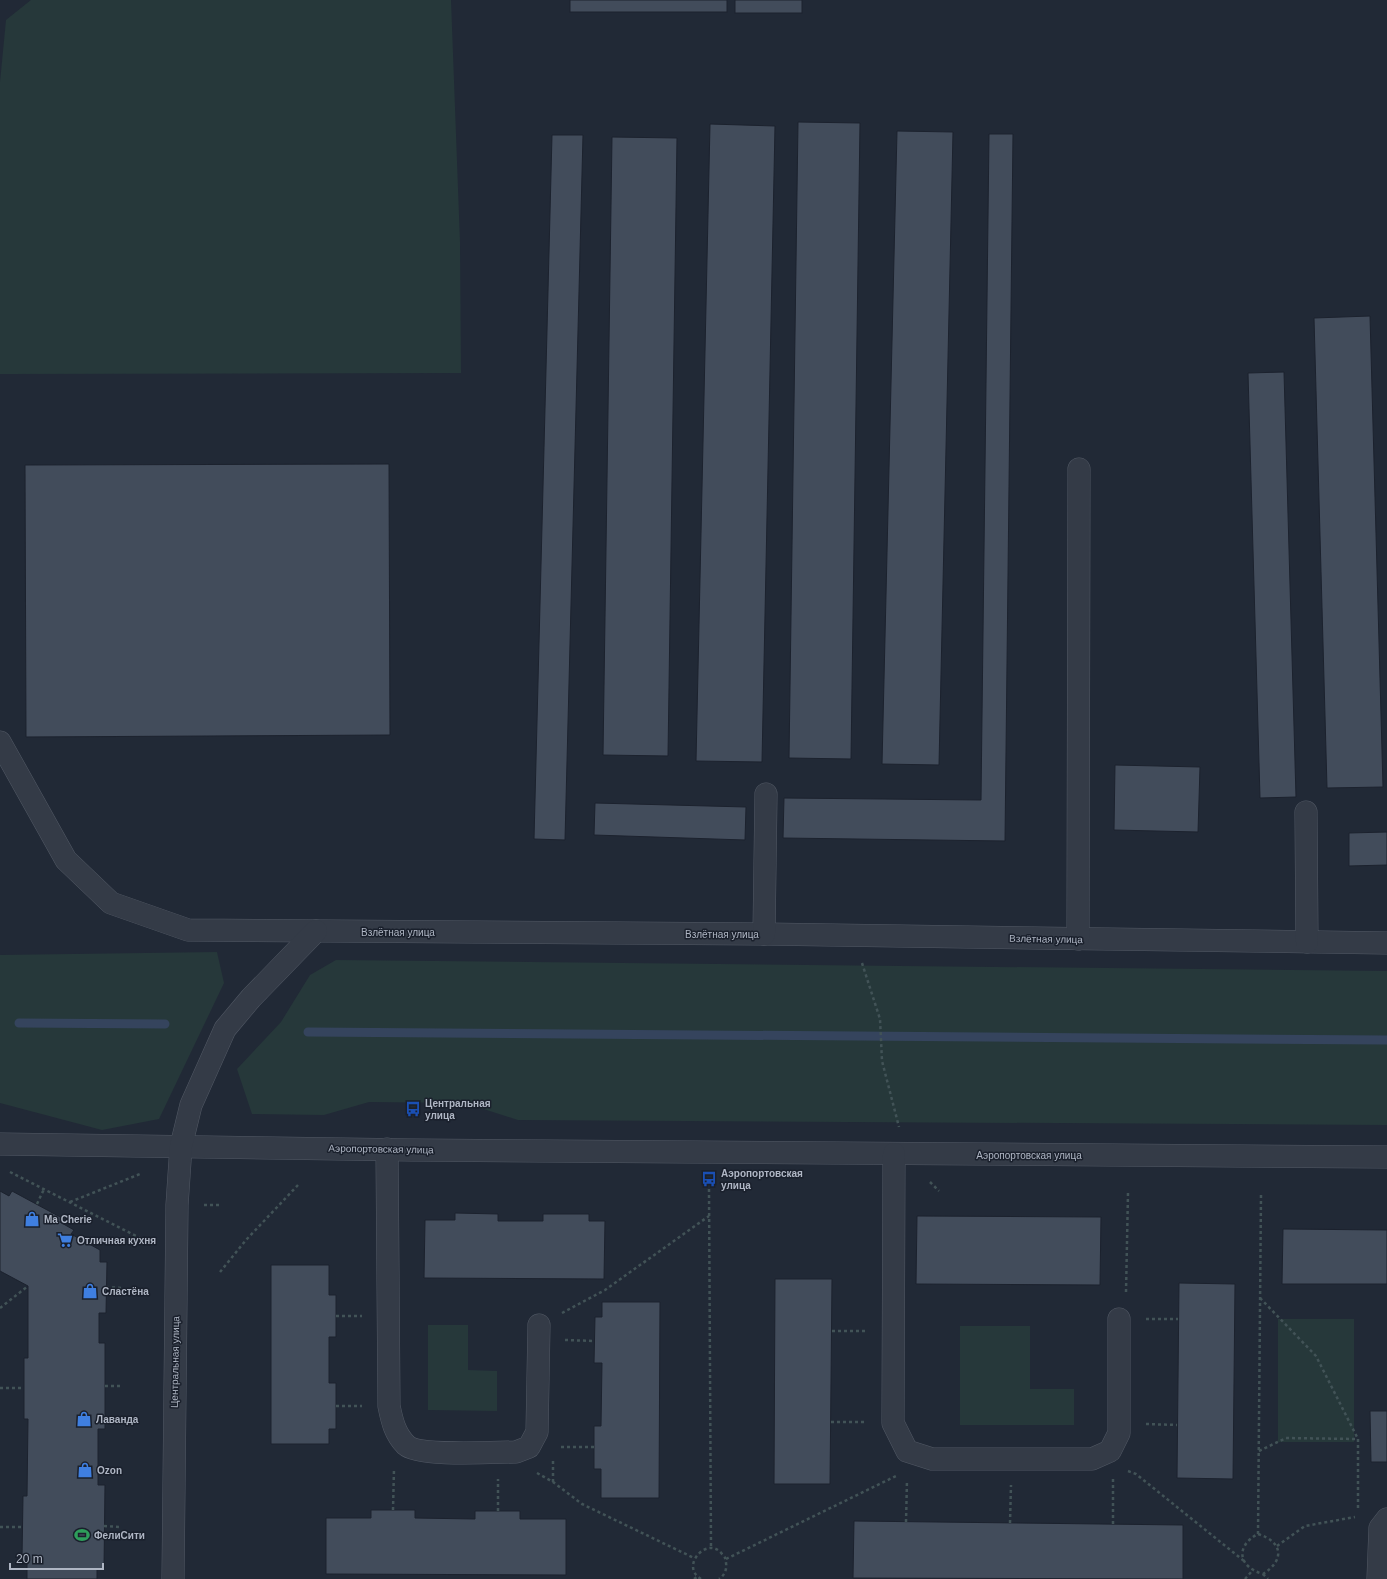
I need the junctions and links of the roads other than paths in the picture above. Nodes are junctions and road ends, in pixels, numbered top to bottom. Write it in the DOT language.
graph roads {
  1 [pos="1079,469"];
  2 [pos="0,742"];
  3 [pos="766,794"];
  4 [pos="1306,812"];
  5 [pos="316,931"];
  6 [pos="764,934"];
  7 [pos="1078,939"];
  8 [pos="1307,942"];
  9 [pos="1387,943"];
  10 [pos="0,1144"];
  11 [pos="181,1146"];
  12 [pos="387,1149"];
  13 [pos="894,1154"];
  14 [pos="1387,1157"];
  15 [pos="1119,1319"];
  16 [pos="539,1325"];
  17 [pos="1387,1518"];
  18 [pos="173,1579"];
  19 [pos="1378,1579"];
  1 -- 7 [label="street"];
  2 -- 5 [label="street, Взлётная улица"];
  3 -- 6 [label="street"];
  4 -- 8 [label="street"];
  5 -- 6 [label="street, Взлётная улица"];
  5 -- 11 [label="street"];
  6 -- 7 [label="street, Взлётная улица"];
  7 -- 8 [label="street, Взлётная улица"];
  8 -- 9 [label="street, Взлётная улица"];
  10 -- 11 [label="street, Аэропортовская улица"];
  11 -- 12 [label="street, Аэропортовская улица"];
  11 -- 18 [label="street, Центральная улица"];
  12 -- 13 [label="street, Аэропортовская улица"];
  12 -- 16 [label="street"];
  13 -- 14 [label="street, Аэропортовская улица"];
  13 -- 15 [label="street"];
  17 -- 19 [label="street"];
}
